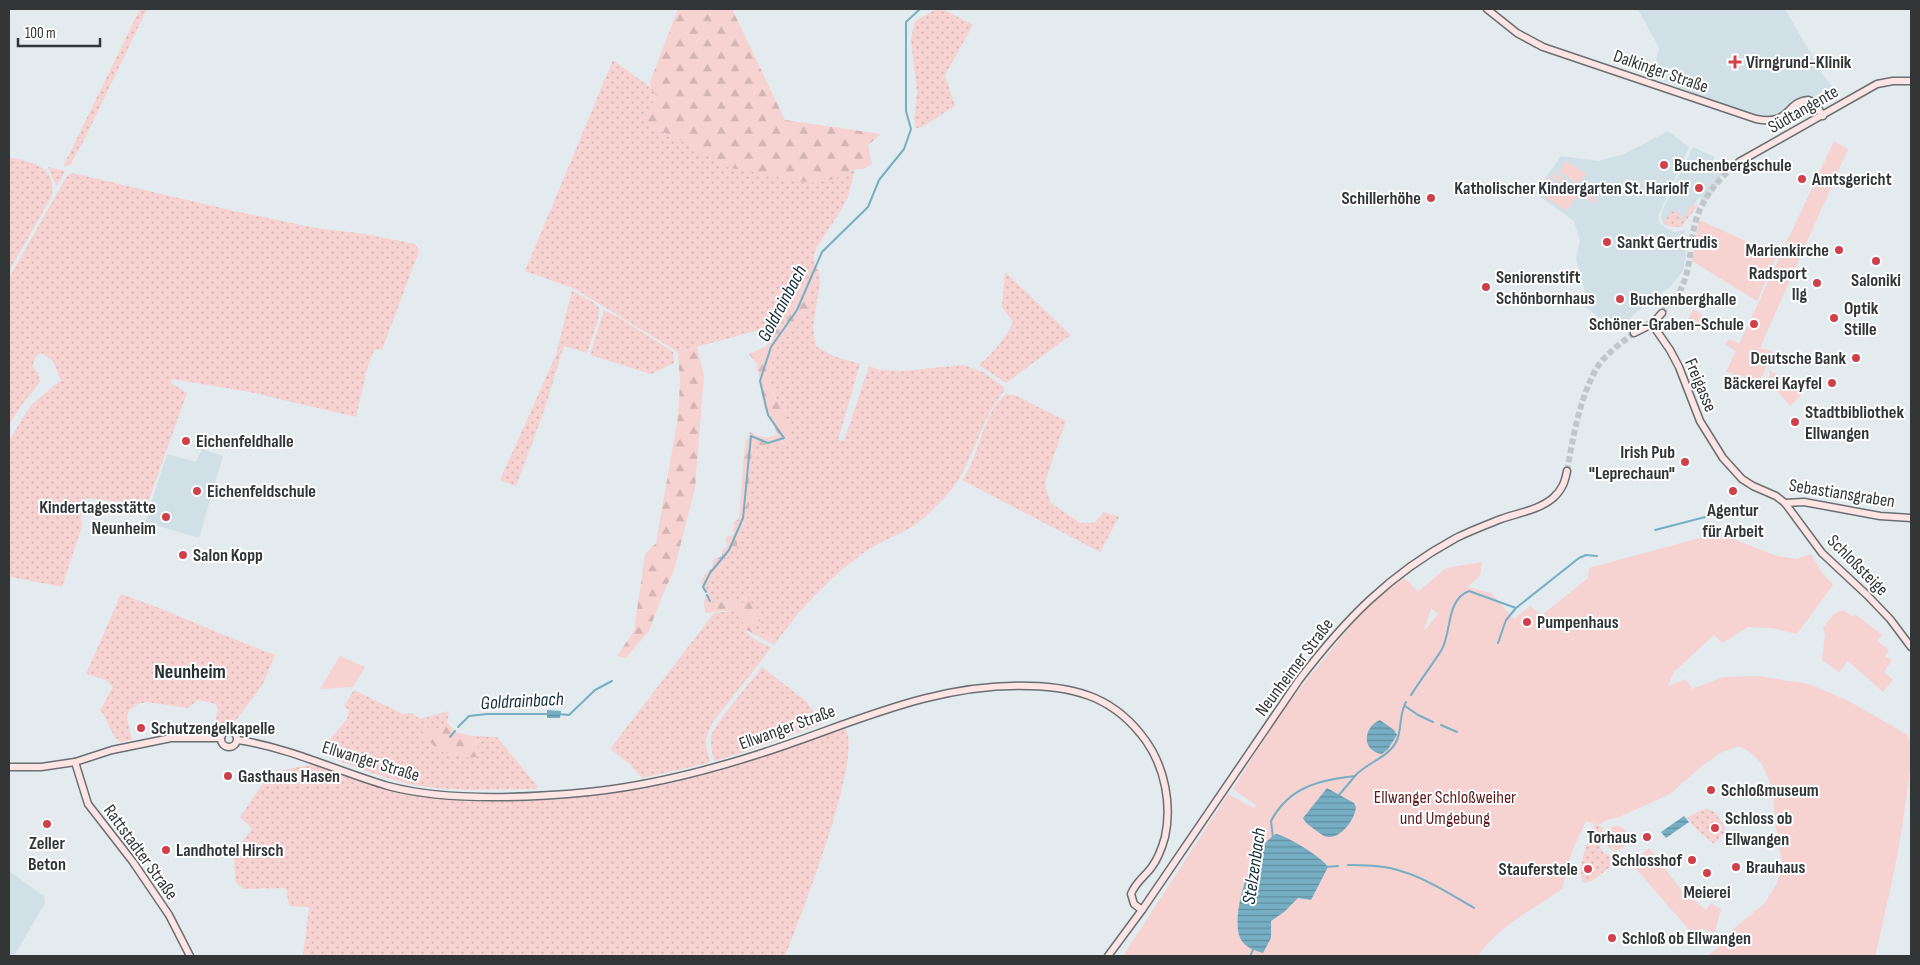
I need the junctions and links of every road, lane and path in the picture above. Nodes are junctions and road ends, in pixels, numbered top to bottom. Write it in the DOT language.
graph roads {
  1 [pos="1487,9"];
  2 [pos="1911,81"];
  3 [pos="1823,116"];
  4 [pos="1739,162"];
  5 [pos="1662,313"];
  6 [pos="1652,324"];
  7 [pos="1634,333"];
  8 [pos="1724,458"];
  9 [pos="1567,471"];
  10 [pos="1785,503"];
  11 [pos="1911,518"];
  12 [pos="1911,648"];
  13 [pos="221,738"];
  14 [pos="238,740"];
  15 [pos="75,762"];
  16 [pos="9,767"];
  17 [pos="1142,910"];
  18 [pos="190,956"];
  19 [pos="1108,956"];
  1 -- 3 [label="street, Dalkinger Straße"];
  2 -- 3 [label="street, Südtangente"];
  3 -- 4 [label="street, Südtangente"];
  5 -- 6 [label="street"];
  6 -- 7 [label="street"];
  6 -- 8 [label="street, Freigasse"];
  8 -- 10 [label="street, Sebastiansgraben"];
  9 -- 17 [label="street, Neunheimer Straße"];
  10 -- 11 [label="street, Sebastiansgraben"];
  10 -- 12 [label="street, Schloßsteige"];
  13 -- 14 [label="street, Ellwanger Straße"];
  13 -- 14 [label="street, Ellwanger Straße"];
  13 -- 15 [label="street, Ellwanger Straße"];
  14 -- 17 [label="street, Ellwanger Straße"];
  15 -- 16 [label="street, Ellwanger Straße"];
  15 -- 18 [label="street, Rattstadter Straße"];
  17 -- 19 [label="street, Neunheimer Straße"];
}
